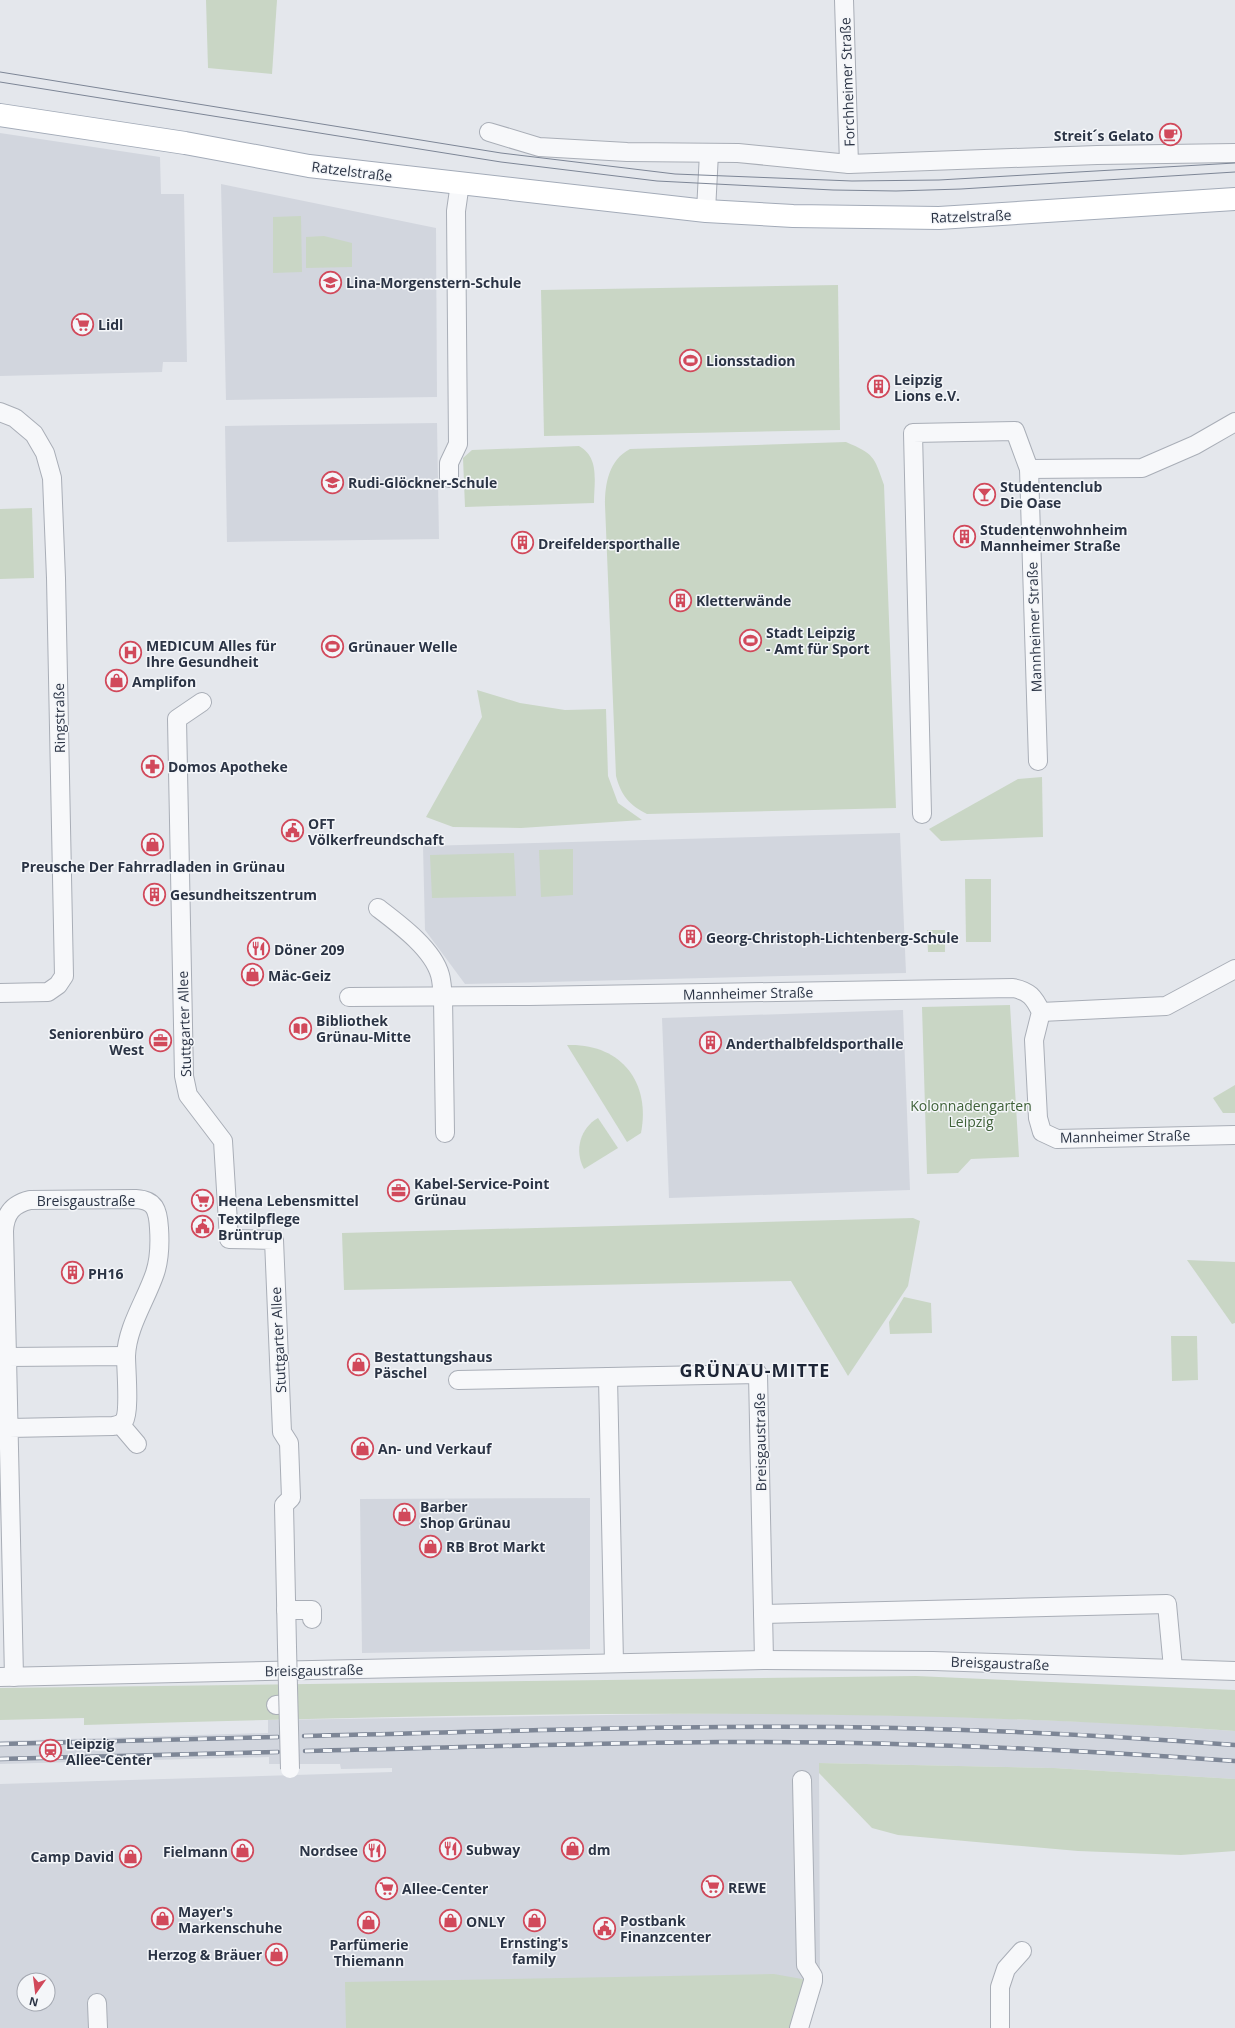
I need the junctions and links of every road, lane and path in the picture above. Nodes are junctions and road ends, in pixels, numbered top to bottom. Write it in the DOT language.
graph roads {
  1 [pos="844,0"];
  2 [pos="0,115"];
  3 [pos="489,132"];
  4 [pos="709,153"];
  5 [pos="1235,153"];
  6 [pos="849,164"];
  7 [pos="460,183"];
  8 [pos="1235,199"];
  9 [pos="706,211"];
  10 [pos="0,412"];
  11 [pos="1235,422"];
  12 [pos="1029,469"];
  13 [pos="449,478"];
  14 [pos="202,702"];
  15 [pos="1038,761"];
  16 [pos="922,814"];
  17 [pos="378,908"];
  18 [pos="1235,969"];
  19 [pos="0,993"];
  20 [pos="349,997"];
  21 [pos="443,997"];
  22 [pos="1041,1012"];
  23 [pos="445,1133"];
  24 [pos="1235,1135"];
  25 [pos="126,1356"];
  26 [pos="7,1357"];
  27 [pos="608,1377"];
  28 [pos="458,1380"];
  29 [pos="120,1424"];
  30 [pos="9,1428"];
  31 [pos="137,1444"];
  32 [pos="286,1610"];
  33 [pos="763,1614"];
  34 [pos="312,1619"];
  35 [pos="764,1660"];
  36 [pos="614,1662"];
  37 [pos="1173,1668"];
  38 [pos="1235,1671"];
  39 [pos="7,1677"];
  40 [pos="290,1774"];
  41 [pos="802,1780"];
  42 [pos="1022,1951"];
  43 [pos="97,2003"];
  44 [pos="98,2028"];
  45 [pos="799,2028"];
  46 [pos="1000,2028"];
  1 -- 6 [label="street, Forchheimer Straße"];
  2 -- 7 [label="main road, Ratzelstraße"];
  3 -- 4 [label="street"];
  4 -- 6 [label="street"];
  4 -- 9 [label="street"];
  5 -- 6 [label="street"];
  7 -- 9 [label="main road, Ratzelstraße"];
  7 -- 13 [label="street"];
  8 -- 9 [label="main road, Ratzelstraße"];
  10 -- 19 [label="street, Ringstraße"];
  11 -- 12 [label="street"];
  12 -- 15 [label="street, Mannheimer Straße"];
  12 -- 16 [label="street, Mannheimer Straße"];
  14 -- 32 [label="street, Stuttgarter Allee"];
  17 -- 21 [label="street"];
  18 -- 22 [label="street"];
  20 -- 21 [label="street, Mannheimer Straße"];
  21 -- 22 [label="street, Mannheimer Straße"];
  21 -- 23 [label="street"];
  22 -- 24 [label="street, Mannheimer Straße"];
  25 -- 26 [label="street"];
  25 -- 26 [label="street, Breisgaustraße"];
  25 -- 29 [label="street, Breisgaustraße"];
  26 -- 30 [label="street, Breisgaustraße"];
  27 -- 28 [label="street, Breisgaustraße"];
  27 -- 33 [label="street, Breisgaustraße"];
  27 -- 36 [label="street"];
  29 -- 30 [label="street"];
  29 -- 31 [label="street"];
  30 -- 39 [label="street, Breisgaustraße"];
  32 -- 34 [label="street"];
  32 -- 40 [label="street, Stuttgarter Allee, bridge"];
  33 -- 35 [label="street, Breisgaustraße"];
  33 -- 37 [label="street"];
  35 -- 36 [label="street, Breisgaustraße"];
  35 -- 37 [label="street, Breisgaustraße"];
  36 -- 39 [label="street, Breisgaustraße"];
  37 -- 38 [label="street, Breisgaustraße"];
  41 -- 45 [label="street"];
  42 -- 46 [label="street"];
  43 -- 44 [label="street"];
}
